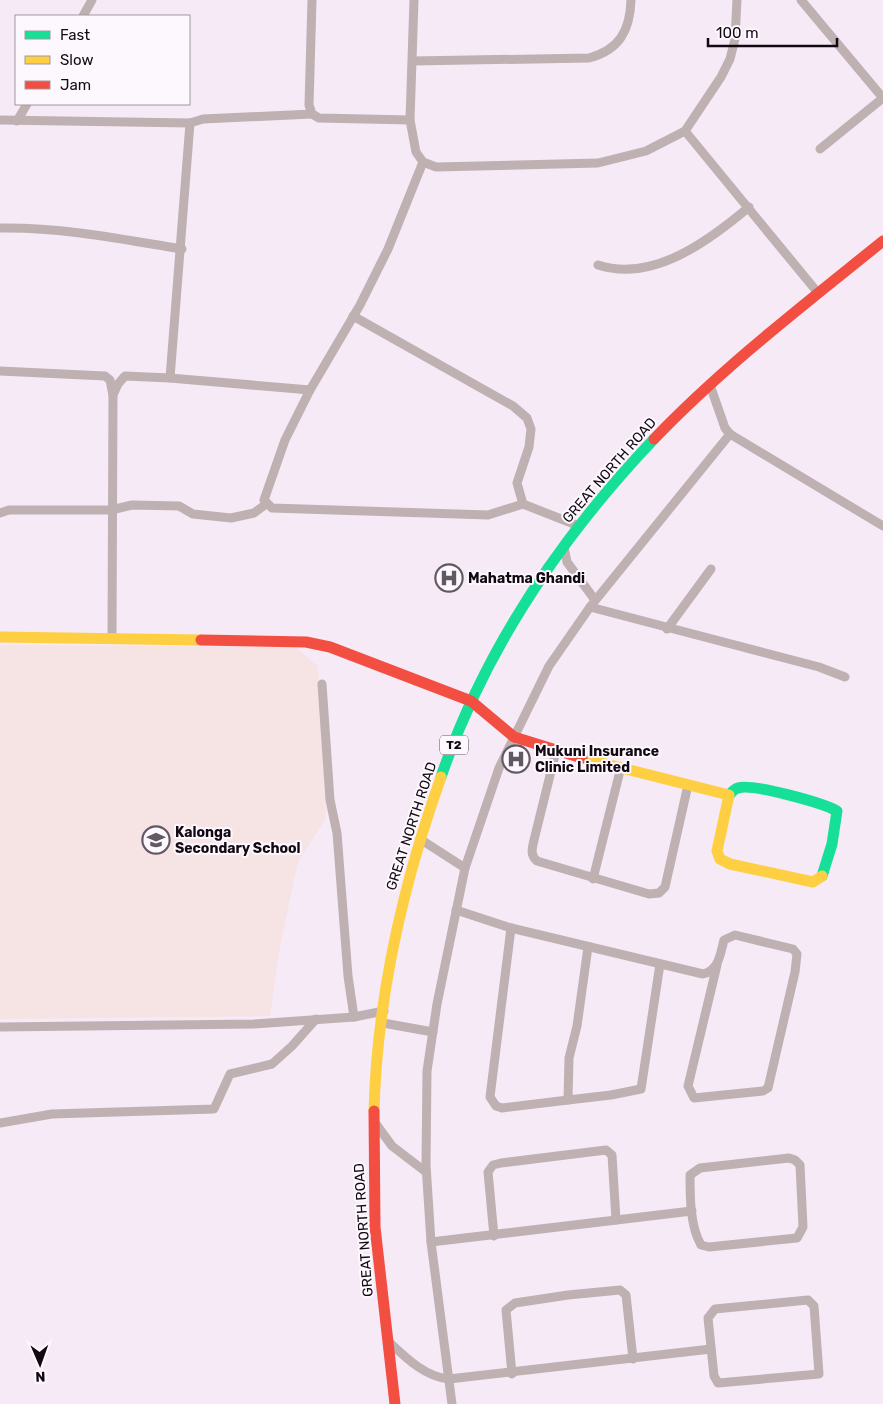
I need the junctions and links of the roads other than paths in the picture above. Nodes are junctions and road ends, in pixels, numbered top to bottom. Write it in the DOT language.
graph roads {
  1 [pos="92,0"];
  2 [pos="312,0"];
  3 [pos="414,0"];
  4 [pos="631,0"];
  5 [pos="737,0"];
  6 [pos="801,0"];
  7 [pos="84,15"];
  8 [pos="413,61"];
  9 [pos="883,98"];
  10 [pos="26,105"];
  11 [pos="312,114"];
  12 [pos="0,120"];
  13 [pos="410,120"];
  14 [pos="17,121"];
  15 [pos="190,123"];
  16 [pos="685,131"];
  17 [pos="820,149"];
  18 [pos="423,162"];
  19 [pos="749,207"];
  20 [pos="0,228"];
  21 [pos="883,241"];
  22 [pos="182,249"];
  23 [pos="598,265"];
  24 [pos="818,293"];
  25 [pos="353,316"];
  26 [pos="0,372"];
  27 [pos="125,376"];
  28 [pos="108,377"];
  29 [pos="170,378"];
  30 [pos="710,385"];
  31 [pos="310,390"];
  32 [pos="114,395"];
  33 [pos="730,434"];
  34 [pos="266,504"];
  35 [pos="523,504"];
  36 [pos="111,510"];
  37 [pos="0,513"];
  38 [pos="579,526"];
  39 [pos="883,526"];
  40 [pos="564,547"];
  41 [pos="711,569"];
  42 [pos="592,603"];
  43 [pos="667,629"];
  44 [pos="0,637"];
  45 [pos="112,638"];
  46 [pos="845,677"];
  47 [pos="322,684"];
  48 [pos="471,701"];
  49 [pos="514,737"];
  50 [pos="556,751"];
  51 [pos="621,767"];
  52 [pos="688,785"];
  53 [pos="729,795"];
  54 [pos="420,839"];
  55 [pos="466,868"];
  56 [pos="592,879"];
  57 [pos="456,910"];
  58 [pos="511,928"];
  59 [pos="588,947"];
  60 [pos="660,964"];
  61 [pos="716,965"];
  62 [pos="354,1017"];
  63 [pos="383,1017"];
  64 [pos="316,1020"];
  65 [pos="0,1027"];
  66 [pos="433,1032"];
  67 [pos="568,1100"];
  68 [pos="374,1122"];
  69 [pos="0,1123"];
  70 [pos="426,1172"];
  71 [pos="692,1211"];
  72 [pos="616,1220"];
  73 [pos="494,1236"];
  74 [pos="431,1242"];
  75 [pos="388,1341"];
  76 [pos="711,1349"];
  77 [pos="633,1359"];
  78 [pos="512,1374"];
  79 [pos="449,1380"];
  80 [pos="395,1404"];
  81 [pos="452,1404"];
  1 -- 7 [label="street"];
  2 -- 11 [label="street"];
  3 -- 8 [label="street"];
  4 -- 8 [label="street"];
  5 -- 16 [label="street"];
  6 -- 9 [label="street"];
  8 -- 13 [label="street"];
  9 -- 17 [label="street"];
  10 -- 14 [label="street"];
  11 -- 13 [label="street"];
  11 -- 15 [label="street"];
  12 -- 14 [label="street"];
  13 -- 18 [label="street"];
  14 -- 15 [label="street"];
  15 -- 22 [label="street"];
  16 -- 18 [label="street"];
  16 -- 19 [label="street"];
  18 -- 25 [label="street"];
  19 -- 23 [label="street"];
  19 -- 24 [label="street"];
  20 -- 22 [label="street"];
  21 -- 24 [label="main road, GREAT NORTH ROAD / T2"];
  22 -- 29 [label="street"];
  24 -- 30 [label="main road, GREAT NORTH ROAD / T2"];
  25 -- 31 [label="street"];
  25 -- 35 [label="street"];
  26 -- 28 [label="street"];
  27 -- 28 [label="street"];
  27 -- 29 [label="street"];
  27 -- 32 [label="street"];
  28 -- 32 [label="street"];
  29 -- 31 [label="street"];
  30 -- 33 [label="street"];
  30 -- 38 [label="main road, GREAT NORTH ROAD / T2"];
  31 -- 34 [label="street"];
  32 -- 36 [label="street"];
  33 -- 39 [label="street"];
  33 -- 42 [label="street"];
  34 -- 35 [label="street"];
  34 -- 36 [label="street"];
  35 -- 38 [label="street"];
  36 -- 37 [label="street"];
  36 -- 45 [label="street"];
  38 -- 40 [label="main road, GREAT NORTH ROAD / T2"];
  40 -- 42 [label="street"];
  40 -- 48 [label="main road, GREAT NORTH ROAD / T2"];
  41 -- 43 [label="street"];
  42 -- 43 [label="street"];
  42 -- 49 [label="street"];
  43 -- 46 [label="street"];
  44 -- 45 [label="main road"];
  45 -- 48 [label="main road"];
  47 -- 62 [label="street"];
  48 -- 49 [label="main road"];
  48 -- 54 [label="main road, GREAT NORTH ROAD / T2"];
  49 -- 50 [label="main road"];
  49 -- 55 [label="street"];
  50 -- 51 [label="main road"];
  50 -- 56 [label="street"];
  51 -- 52 [label="main road"];
  51 -- 56 [label="street"];
  52 -- 53 [label="main road"];
  52 -- 56 [label="street"];
  53 -- 53 [label="main road"];
  54 -- 55 [label="street"];
  54 -- 63 [label="main road, GREAT NORTH ROAD / T2"];
  55 -- 57 [label="street"];
  57 -- 58 [label="street"];
  57 -- 66 [label="street"];
  58 -- 59 [label="street"];
  58 -- 67 [label="street"];
  59 -- 60 [label="street"];
  59 -- 67 [label="street"];
  60 -- 61 [label="street"];
  60 -- 67 [label="street"];
  61 -- 61 [label="street"];
  62 -- 63 [label="street"];
  62 -- 64 [label="street"];
  63 -- 66 [label="street"];
  63 -- 68 [label="main road, GREAT NORTH ROAD / T2"];
  64 -- 65 [label="street"];
  64 -- 69 [label="street"];
  66 -- 70 [label="street"];
  68 -- 70 [label="street"];
  68 -- 75 [label="main road, GREAT NORTH ROAD / T2"];
  70 -- 74 [label="street"];
  71 -- 71 [label="street"];
  71 -- 72 [label="street"];
  72 -- 73 [label="street"];
  72 -- 73 [label="street"];
  73 -- 74 [label="street"];
  74 -- 79 [label="street"];
  75 -- 79 [label="street"];
  75 -- 80 [label="main road, GREAT NORTH ROAD / T2"];
  76 -- 76 [label="street"];
  76 -- 77 [label="street"];
  77 -- 78 [label="street"];
  77 -- 78 [label="street"];
  78 -- 79 [label="street"];
  79 -- 81 [label="street"];
}
